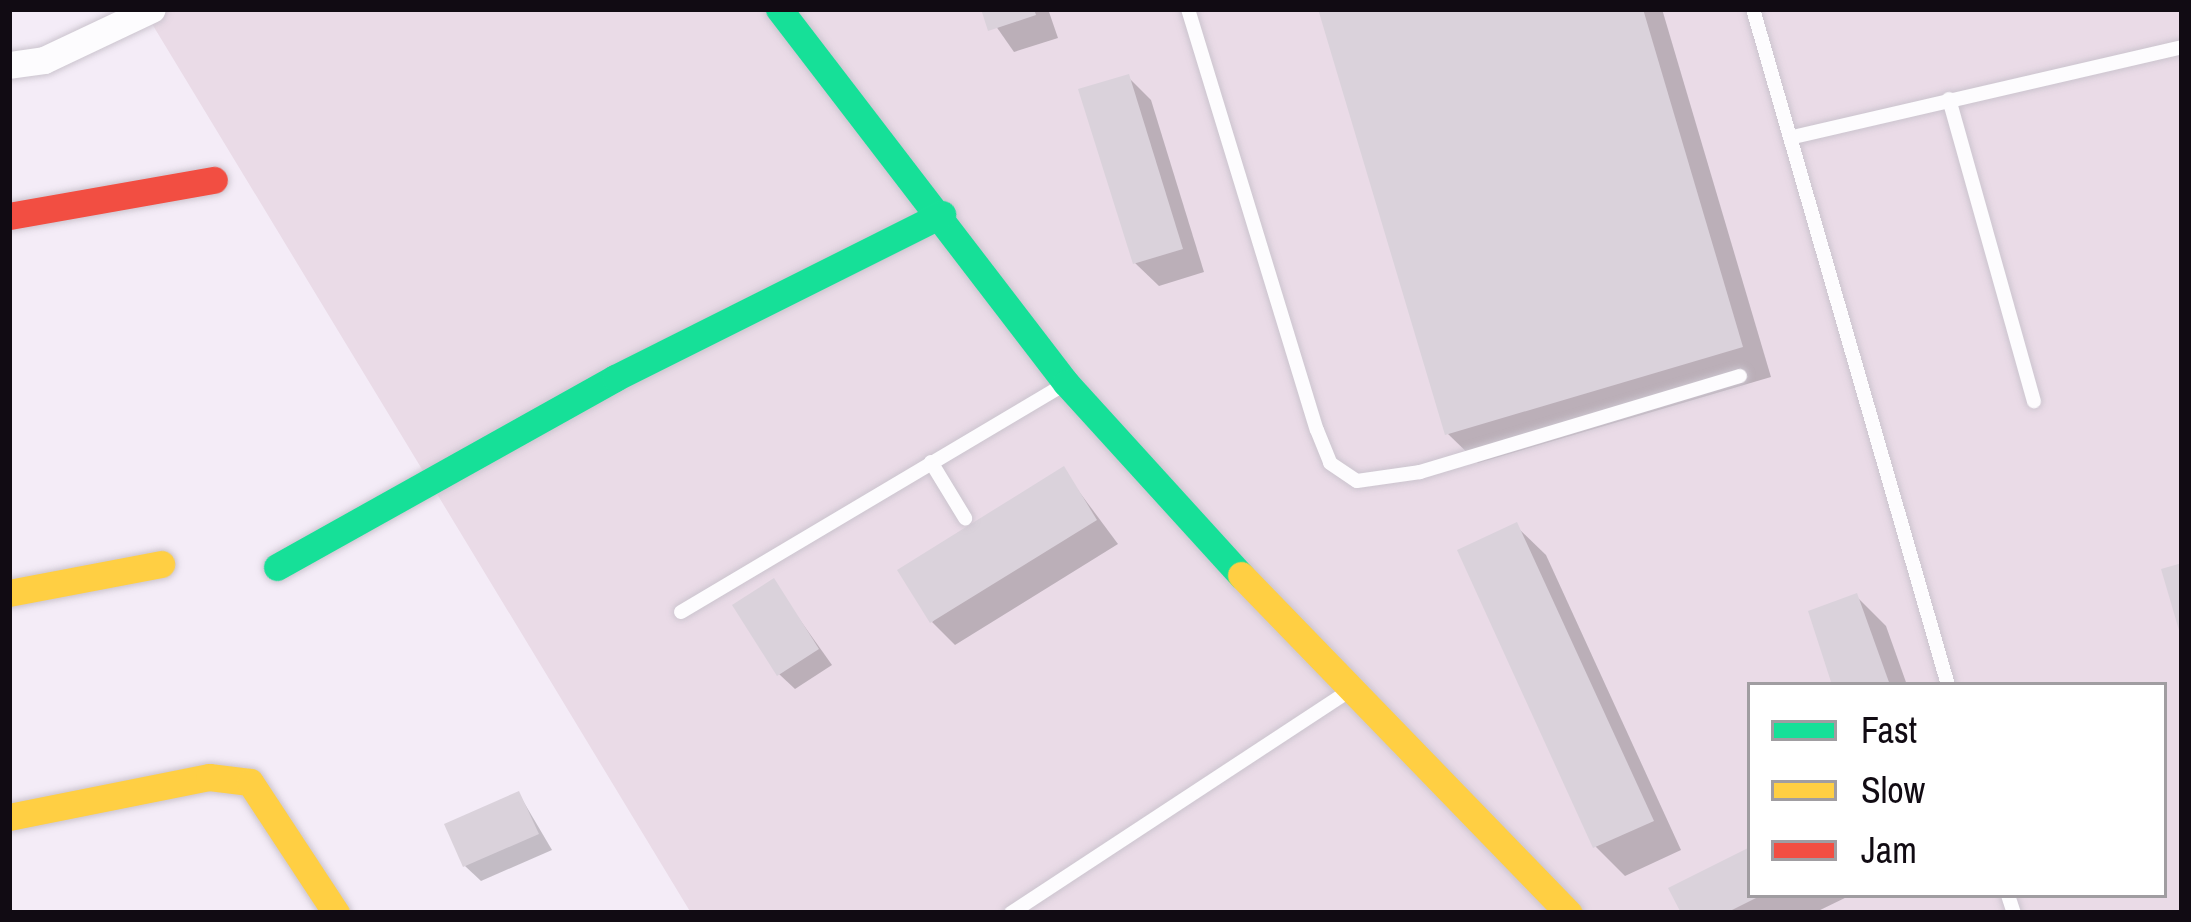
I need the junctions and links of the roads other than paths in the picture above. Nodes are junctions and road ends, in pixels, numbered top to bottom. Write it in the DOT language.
graph roads {
  1 [pos="152,9"];
  2 [pos="778,9"];
  3 [pos="1188,9"];
  4 [pos="1753,9"];
  5 [pos="2182,47"];
  6 [pos="9,65"];
  7 [pos="1949,99"];
  8 [pos="1793,137"];
  9 [pos="214,179"];
  10 [pos="942,214"];
  11 [pos="9,216"];
  12 [pos="1740,376"];
  13 [pos="1066,383"];
  14 [pos="2034,400"];
  15 [pos="931,461"];
  16 [pos="965,518"];
  17 [pos="161,564"];
  18 [pos="277,567"];
  19 [pos="9,593"];
  20 [pos="681,612"];
  21 [pos="1947,682"];
  22 [pos="1348,692"];
  23 [pos="9,817"];
  24 [pos="336,913"];
  25 [pos="1012,913"];
  26 [pos="1569,913"];
  1 -- 6 [label="street"];
  2 -- 10 [label="street"];
  3 -- 12 [label="lane"];
  4 -- 8 [label="lane"];
  5 -- 7 [label="lane"];
  7 -- 8 [label="lane"];
  7 -- 14 [label="lane"];
  8 -- 21 [label="lane"];
  9 -- 11 [label="street"];
  10 -- 13 [label="street"];
  10 -- 18 [label="street"];
  13 -- 15 [label="lane"];
  13 -- 22 [label="street"];
  15 -- 16 [label="lane"];
  15 -- 20 [label="lane"];
  17 -- 19 [label="street"];
  22 -- 25 [label="lane"];
  22 -- 26 [label="street"];
  23 -- 24 [label="street"];
}
